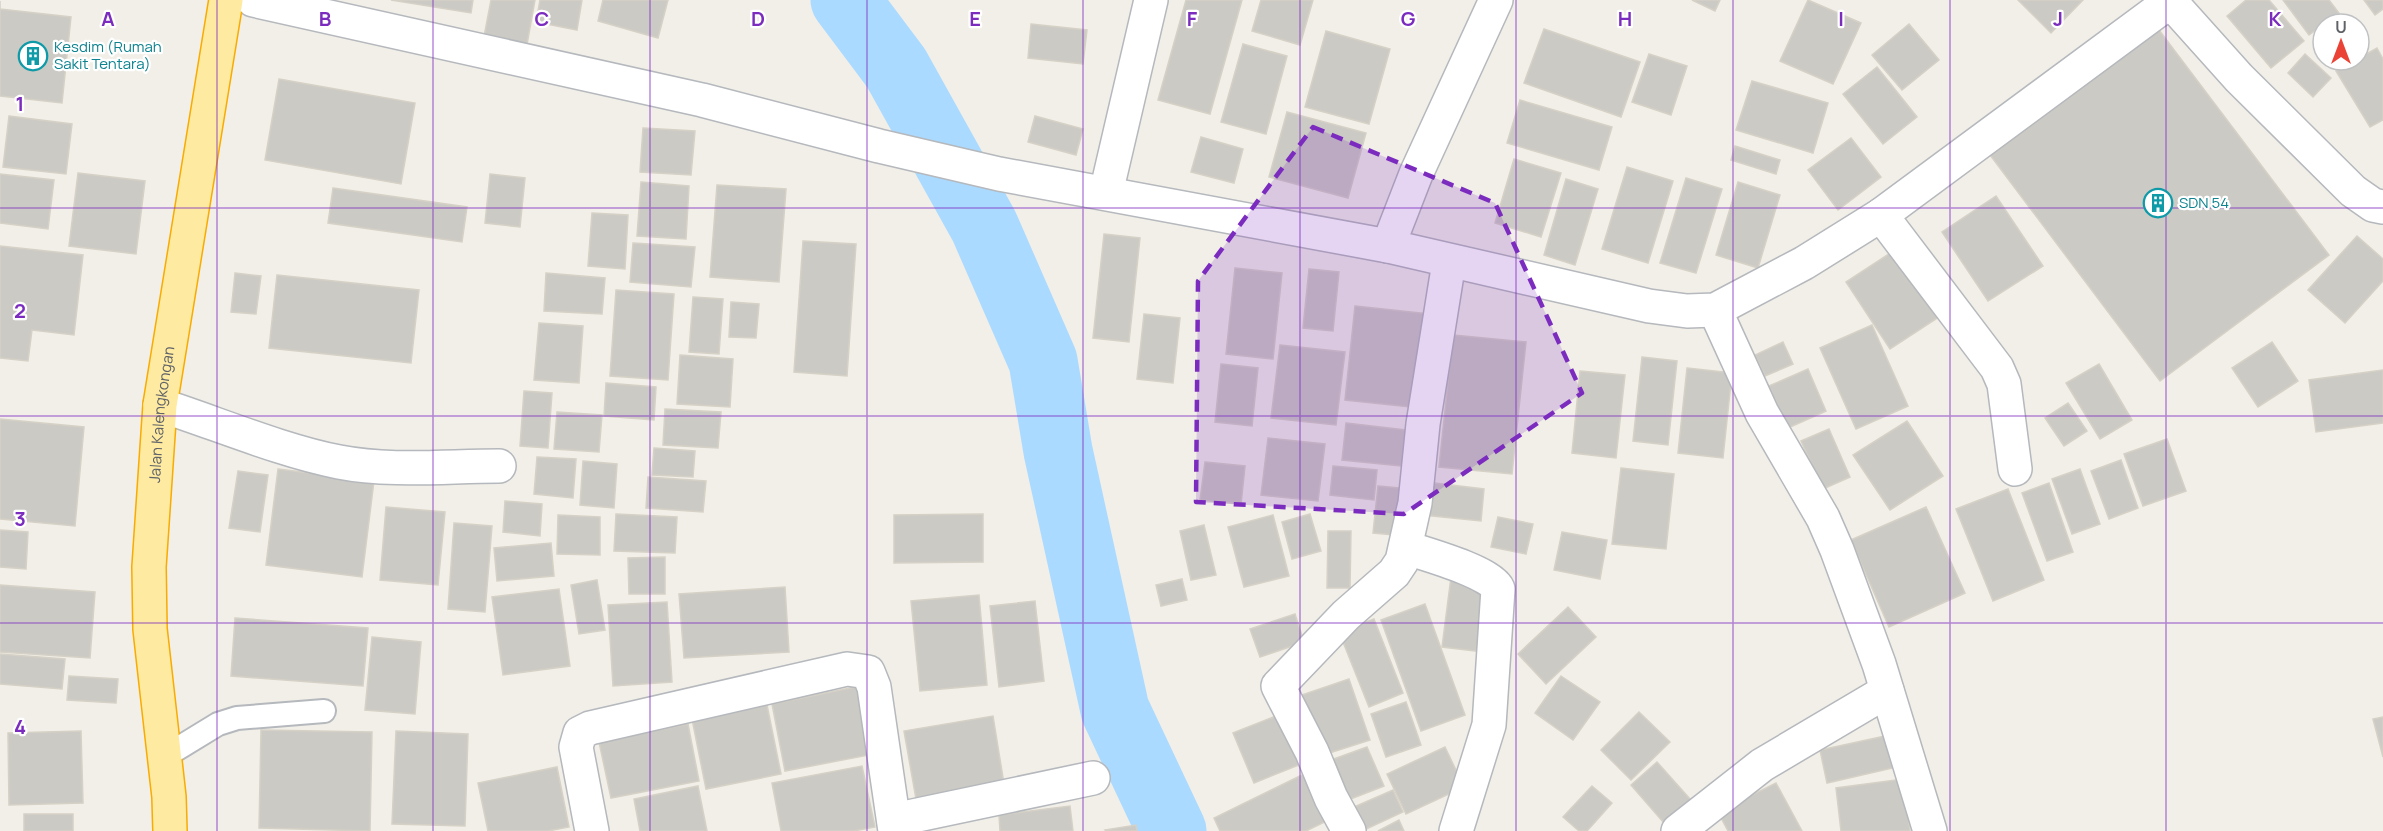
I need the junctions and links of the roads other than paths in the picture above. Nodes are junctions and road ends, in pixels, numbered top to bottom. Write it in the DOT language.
graph roads {
  1 [pos="226,0"];
  2 [pos="253,0"];
  3 [pos="1151,0"];
  4 [pos="1496,0"];
  5 [pos="2171,0"];
  6 [pos="1106,193"];
  7 [pos="2383,207"];
  8 [pos="1881,215"];
  9 [pos="1388,246"];
  10 [pos="1449,262"];
  11 [pos="1715,310"];
  12 [pos="160,405"];
  13 [pos="499,466"];
  14 [pos="2016,469"];
  15 [pos="1407,548"];
  16 [pos="1887,691"];
  17 [pos="324,711"];
  18 [pos="164,757"];
  19 [pos="1093,777"];
  20 [pos="894,825"];
  21 [pos="170,831"];
  22 [pos="591,831"];
  23 [pos="1350,831"];
  24 [pos="1456,831"];
  25 [pos="1678,831"];
  26 [pos="1930,831"];
  1 -- 12 [label="highway, Jalan Kalengkongan"];
  2 -- 6 [label="street"];
  3 -- 6 [label="street"];
  4 -- 9 [label="street"];
  5 -- 7 [label="street"];
  5 -- 8 [label="street"];
  6 -- 9 [label="street"];
  8 -- 11 [label="street"];
  8 -- 14 [label="street"];
  9 -- 10 [label="street"];
  10 -- 11 [label="street"];
  10 -- 15 [label="street"];
  11 -- 16 [label="street"];
  12 -- 13 [label="street"];
  12 -- 18 [label="highway, Jalan Kalengkongan"];
  15 -- 23 [label="street"];
  15 -- 24 [label="street"];
  16 -- 25 [label="street"];
  16 -- 26 [label="street"];
  17 -- 18 [label="lane"];
  18 -- 21 [label="highway, Jalan Kalengkongan"];
  19 -- 20 [label="street"];
  20 -- 22 [label="street"];
}
